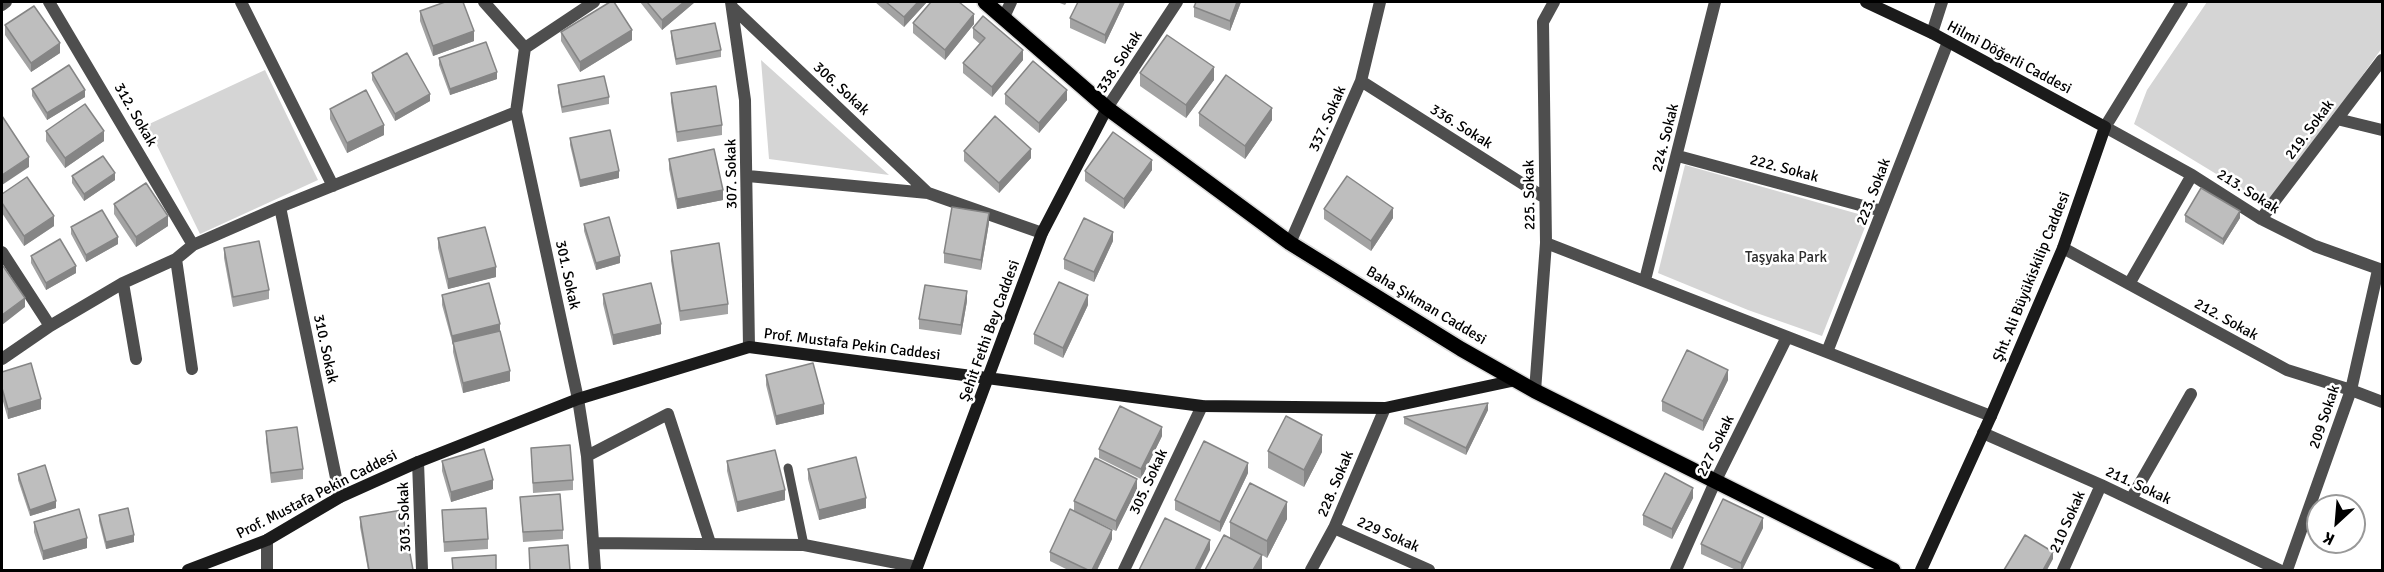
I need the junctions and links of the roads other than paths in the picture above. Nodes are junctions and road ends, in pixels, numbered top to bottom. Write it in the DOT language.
graph roads {
  1 [pos="6,2"];
  2 [pos="49,2"];
  3 [pos="241,2"];
  4 [pos="484,2"];
  5 [pos="594,2"];
  6 [pos="985,2"];
  7 [pos="1011,2"];
  8 [pos="1177,2"];
  9 [pos="1380,2"];
  10 [pos="1554,2"];
  11 [pos="1715,2"];
  12 [pos="1866,2"];
  13 [pos="1942,2"];
  14 [pos="2182,2"];
  15 [pos="732,4"];
  16 [pos="2,5"];
  17 [pos="1004,17"];
  18 [pos="1932,33"];
  19 [pos="1948,42"];
  20 [pos="525,48"];
  21 [pos="2382,60"];
  22 [pos="1361,81"];
  23 [pos="1107,108"];
  24 [pos="516,112"];
  25 [pos="2337,119"];
  26 [pos="2105,127"];
  27 [pos="2382,130"];
  28 [pos="1678,156"];
  29 [pos="2192,175"];
  30 [pos="748,176"];
  31 [pos="333,186"];
  32 [pos="928,193"];
  33 [pos="1545,198"];
  34 [pos="280,207"];
  35 [pos="1882,212"];
  36 [pos="2260,219"];
  37 [pos="1042,233"];
  38 [pos="1290,243"];
  39 [pos="1546,243"];
  40 [pos="193,245"];
  41 [pos="2062,248"];
  42 [pos="2,252"];
  43 [pos="176,259"];
  44 [pos="2380,270"];
  45 [pos="1646,280"];
  46 [pos="123,283"];
  47 [pos="2129,284"];
  48 [pos="50,326"];
  49 [pos="1786,337"];
  50 [pos="749,347"];
  51 [pos="1827,352"];
  52 [pos="2,359"];
  53 [pos="136,359"];
  54 [pos="192,369"];
  55 [pos="989,377"];
  56 [pos="1516,380"];
  57 [pos="2351,390"];
  58 [pos="1535,391"];
  59 [pos="2191,394"];
  60 [pos="578,399"];
  61 [pos="2382,402"];
  62 [pos="1202,406"];
  63 [pos="1385,408"];
  64 [pos="1991,416"];
  65 [pos="1983,433"];
  66 [pos="587,456"];
  67 [pos="418,462"];
  68 [pos="788,468"];
  69 [pos="1715,482"];
  70 [pos="2101,485"];
  71 [pos="340,497"];
  72 [pos="2131,499"];
  73 [pos="1334,528"];
  74 [pos="267,540"];
  75 [pos="592,543"];
  76 [pos="710,543"];
  77 [pos="804,545"];
  78 [pos="916,569"];
  79 [pos="188,570"];
  80 [pos="267,570"];
  81 [pos="422,570"];
  82 [pos="595,570"];
  83 [pos="1125,570"];
  84 [pos="1311,570"];
  85 [pos="1429,570"];
  86 [pos="1676,570"];
  87 [pos="1893,570"];
  88 [pos="1921,570"];
  89 [pos="2063,570"];
  90 [pos="2279,570"];
  91 [pos="2287,570"];
  1 -- 16 [label="street"];
  2 -- 40 [label="street, 312. Sokak"];
  3 -- 31 [label="street"];
  4 -- 20 [label="street"];
  5 -- 20 [label="street"];
  6 -- 17 [label="main road, Baha Şıkman Caddesi"];
  7 -- 17 [label="street"];
  8 -- 23 [label="street, 338. Sokak"];
  9 -- 22 [label="street, 337. Sokak"];
  10 -- 33 [label="street, 225. Sokak"];
  11 -- 28 [label="street, 224. Sokak"];
  12 -- 18 [label="main road, Hilmi Döğerli Caddesi"];
  13 -- 18 [label="street"];
  14 -- 26 [label="street, Şht. Ali Büyükiskilip Caddesi"];
  15 -- 30 [label="street, 307. Sokak"];
  15 -- 32 [label="street, 306. Sokak"];
  17 -- 23 [label="main road, Baha Şıkman Caddesi"];
  18 -- 19 [label="main road, Hilmi Döğerli Caddesi"];
  19 -- 26 [label="main road, Hilmi Döğerli Caddesi"];
  19 -- 35 [label="street, 223. Sokak"];
  20 -- 24 [label="street, 301. Sokak"];
  21 -- 25 [label="street, 219. Sokak"];
  22 -- 33 [label="street, 336. Sokak"];
  22 -- 38 [label="street, 337. Sokak"];
  23 -- 37 [label="main road, Şehit Fethi Bey Caddesi"];
  23 -- 38 [label="main road, Baha Şıkman Caddesi"];
  24 -- 31 [label="street"];
  24 -- 60 [label="street, 301. Sokak"];
  25 -- 27 [label="street"];
  25 -- 36 [label="street, 219. Sokak"];
  26 -- 29 [label="street, 213. Sokak"];
  26 -- 41 [label="main road, Şht. Ali Büyükiskilip Caddesi"];
  28 -- 35 [label="street, 222. Sokak"];
  28 -- 45 [label="street, 224. Sokak"];
  29 -- 36 [label="street, 213. Sokak"];
  29 -- 47 [label="street"];
  30 -- 32 [label="street"];
  30 -- 50 [label="street, 307. Sokak"];
  31 -- 34 [label="street"];
  32 -- 37 [label="street"];
  33 -- 39 [label="street, 225. Sokak"];
  34 -- 40 [label="street"];
  34 -- 71 [label="street, 310. Sokak"];
  35 -- 51 [label="street, 223. Sokak"];
  36 -- 44 [label="street, 213. Sokak"];
  37 -- 55 [label="main road, Şehit Fethi Bey Caddesi"];
  38 -- 56 [label="main road, Baha Şıkman Caddesi"];
  39 -- 45 [label="street"];
  39 -- 58 [label="street, 225. Sokak"];
  40 -- 43 [label="street"];
  41 -- 47 [label="street, 212. Sokak"];
  41 -- 64 [label="main road, Şht. Ali Büyükiskilip Caddesi"];
  42 -- 48 [label="street"];
  43 -- 46 [label="street"];
  43 -- 54 [label="street"];
  44 -- 57 [label="street, 209 Sokak"];
  45 -- 49 [label="street"];
  46 -- 48 [label="street"];
  46 -- 53 [label="street"];
  47 -- 57 [label="street, 212. Sokak"];
  48 -- 52 [label="street"];
  49 -- 51 [label="street"];
  49 -- 69 [label="street, 227 Sokak"];
  50 -- 55 [label="main road, Prof. Mustafa Pekin Caddesi"];
  50 -- 60 [label="main road, Prof. Mustafa Pekin Caddesi"];
  51 -- 64 [label="street"];
  55 -- 62 [label="main road, Prof. Mustafa Pekin Caddesi"];
  55 -- 78 [label="main road, Şehit Fethi Bey Caddesi"];
  56 -- 58 [label="main road, Baha Şıkman Caddesi"];
  56 -- 63 [label="main road, Prof. Mustafa Pekin Caddesi"];
  57 -- 61 [label="street, 212. Sokak"];
  57 -- 91 [label="street, 209 Sokak"];
  58 -- 69 [label="main road, Baha Şıkman Caddesi"];
  59 -- 72 [label="street"];
  60 -- 66 [label="street, 301. Sokak"];
  60 -- 67 [label="main road, Prof. Mustafa Pekin Caddesi"];
  62 -- 63 [label="main road, Prof. Mustafa Pekin Caddesi"];
  62 -- 83 [label="street, 305. Sokak"];
  63 -- 73 [label="street, 228. Sokak"];
  64 -- 65 [label="main road, Şht. Ali Büyükiskilip Caddesi"];
  65 -- 70 [label="street, 211. Sokak"];
  65 -- 88 [label="main road, Şht. Ali Büyükiskilip Caddesi"];
  66 -- 75 [label="street, 301. Sokak"];
  66 -- 76 [label="street"];
  67 -- 71 [label="main road, Prof. Mustafa Pekin Caddesi"];
  67 -- 81 [label="street, 303. Sokak"];
  68 -- 77 [label="lane"];
  69 -- 86 [label="street, 227 Sokak"];
  69 -- 87 [label="main road, Baha Şıkman Caddesi"];
  70 -- 72 [label="street, 211. Sokak"];
  70 -- 89 [label="street, 210 Sokak"];
  71 -- 74 [label="main road, Prof. Mustafa Pekin Caddesi"];
  72 -- 90 [label="street, 211. Sokak"];
  73 -- 84 [label="street, 228. Sokak"];
  73 -- 85 [label="street, 229 Sokak"];
  74 -- 79 [label="main road, Prof. Mustafa Pekin Caddesi"];
  74 -- 80 [label="street"];
  75 -- 76 [label="street"];
  75 -- 82 [label="street, 301. Sokak"];
  76 -- 77 [label="street"];
  77 -- 78 [label="street"];
}
